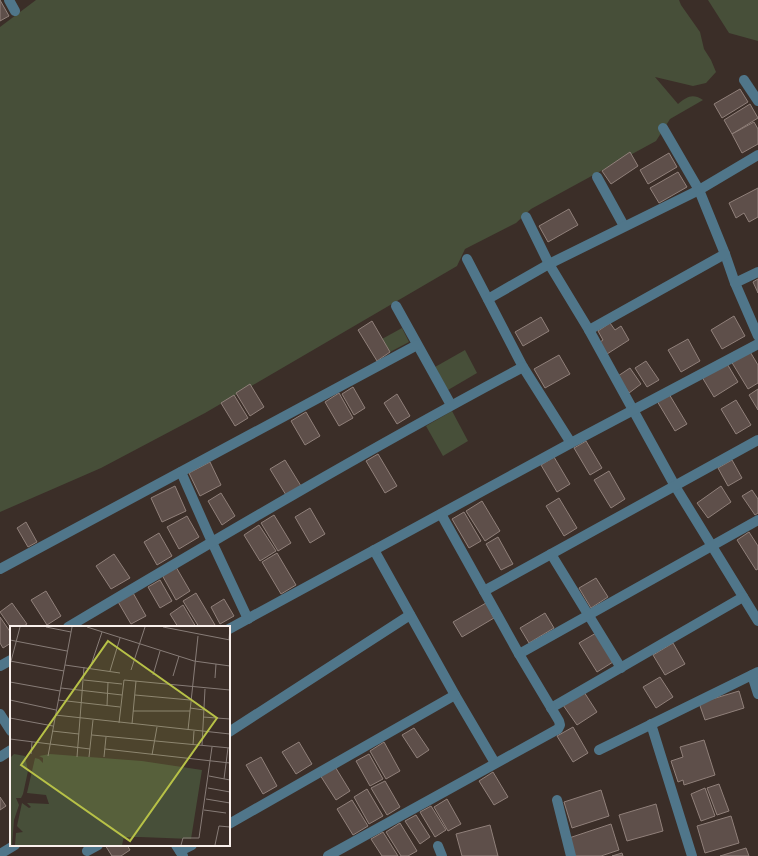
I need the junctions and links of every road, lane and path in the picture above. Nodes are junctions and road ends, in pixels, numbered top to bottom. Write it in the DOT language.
graph roads {
  1 [pos="9,0"];
  2 [pos="15,11"];
  3 [pos="744,80"];
  4 [pos="758,101"];
  5 [pos="663,128"];
  6 [pos="758,155"];
  7 [pos="597,177"];
  8 [pos="699,190"];
  9 [pos="526,217"];
  10 [pos="624,226"];
  11 [pos="725,254"];
  12 [pos="467,259"];
  13 [pos="549,264"];
  14 [pos="758,272"];
  15 [pos="735,283"];
  16 [pos="488,299"];
  17 [pos="396,306"];
  18 [pos="590,330"];
  19 [pos="758,336"];
  20 [pos="758,344"];
  21 [pos="417,345"];
  22 [pos="523,367"];
  23 [pos="451,405"];
  24 [pos="632,410"];
  25 [pos="758,440"];
  26 [pos="571,443"];
  27 [pos="181,472"];
  28 [pos="676,486"];
  29 [pos="441,514"];
  30 [pos="758,520"];
  31 [pos="212,542"];
  32 [pos="712,545"];
  33 [pos="374,550"];
  34 [pos="551,554"];
  35 [pos="0,569"];
  36 [pos="484,591"];
  37 [pos="743,597"];
  38 [pos="410,615"];
  39 [pos="588,615"];
  40 [pos="248,619"];
  41 [pos="758,621"];
  42 [pos="70,626"];
  43 [pos="230,628"];
  44 [pos="519,654"];
  45 [pos="10,661"];
  46 [pos="0,666"];
  47 [pos="621,668"];
  48 [pos="755,674"];
  49 [pos="758,694"];
  50 [pos="455,695"];
  51 [pos="551,708"];
  52 [pos="0,714"];
  53 [pos="651,724"];
  54 [pos="10,729"];
  55 [pos="230,731"];
  56 [pos="599,750"];
  57 [pos="10,751"];
  58 [pos="0,757"];
  59 [pos="495,763"];
  60 [pos="557,800"];
  61 [pos="230,823"];
  62 [pos="13,846"];
  63 [pos="96,846"];
  64 [pos="190,846"];
  65 [pos="438,846"];
  66 [pos="86,851"];
  67 [pos="180,851"];
  68 [pos="0,854"];
  69 [pos="328,856"];
  70 [pos="442,856"];
  71 [pos="571,856"];
  72 [pos="692,856"];
  1 -- 2 [label="street"];
  3 -- 4 [label="street"];
  5 -- 8 [label="street"];
  6 -- 8 [label="street"];
  7 -- 10 [label="street"];
  8 -- 10 [label="street"];
  8 -- 11 [label="street"];
  9 -- 13 [label="street"];
  10 -- 13 [label="street"];
  11 -- 15 [label="street"];
  11 -- 18 [label="street"];
  12 -- 16 [label="street"];
  13 -- 16 [label="street"];
  13 -- 18 [label="street"];
  14 -- 15 [label="street"];
  15 -- 19 [label="street"];
  16 -- 22 [label="street"];
  17 -- 21 [label="street"];
  18 -- 24 [label="street"];
  20 -- 24 [label="street"];
  21 -- 23 [label="street"];
  21 -- 27 [label="street"];
  22 -- 23 [label="street"];
  22 -- 26 [label="street"];
  23 -- 31 [label="street"];
  24 -- 26 [label="street"];
  24 -- 28 [label="street"];
  25 -- 28 [label="street"];
  26 -- 29 [label="street"];
  27 -- 31 [label="street"];
  27 -- 35 [label="street"];
  28 -- 32 [label="street"];
  28 -- 34 [label="street"];
  29 -- 33 [label="street"];
  29 -- 36 [label="street"];
  30 -- 32 [label="street"];
  31 -- 40 [label="street"];
  31 -- 42 [label="street"];
  32 -- 37 [label="street"];
  32 -- 39 [label="street"];
  33 -- 38 [label="street"];
  33 -- 40 [label="street"];
  34 -- 36 [label="street"];
  34 -- 39 [label="street"];
  36 -- 44 [label="street"];
  37 -- 41 [label="street"];
  37 -- 47 [label="street"];
  38 -- 50 [label="street"];
  38 -- 55 [label="street"];
  39 -- 44 [label="street"];
  39 -- 47 [label="street"];
  40 -- 43 [label="street"];
  44 -- 51 [label="street"];
  45 -- 46 [label="street"];
  47 -- 51 [label="street"];
  48 -- 49 [label="street"];
  48 -- 53 [label="street"];
  50 -- 59 [label="street"];
  50 -- 61 [label="street"];
  51 -- 59 [label="street"];
  52 -- 54 [label="street"];
  53 -- 56 [label="street"];
  53 -- 72 [label="street"];
  57 -- 58 [label="street"];
  59 -- 69 [label="street"];
  60 -- 71 [label="street"];
  62 -- 68 [label="street"];
  63 -- 66 [label="street"];
  64 -- 67 [label="street"];
  65 -- 70 [label="street"];
}
